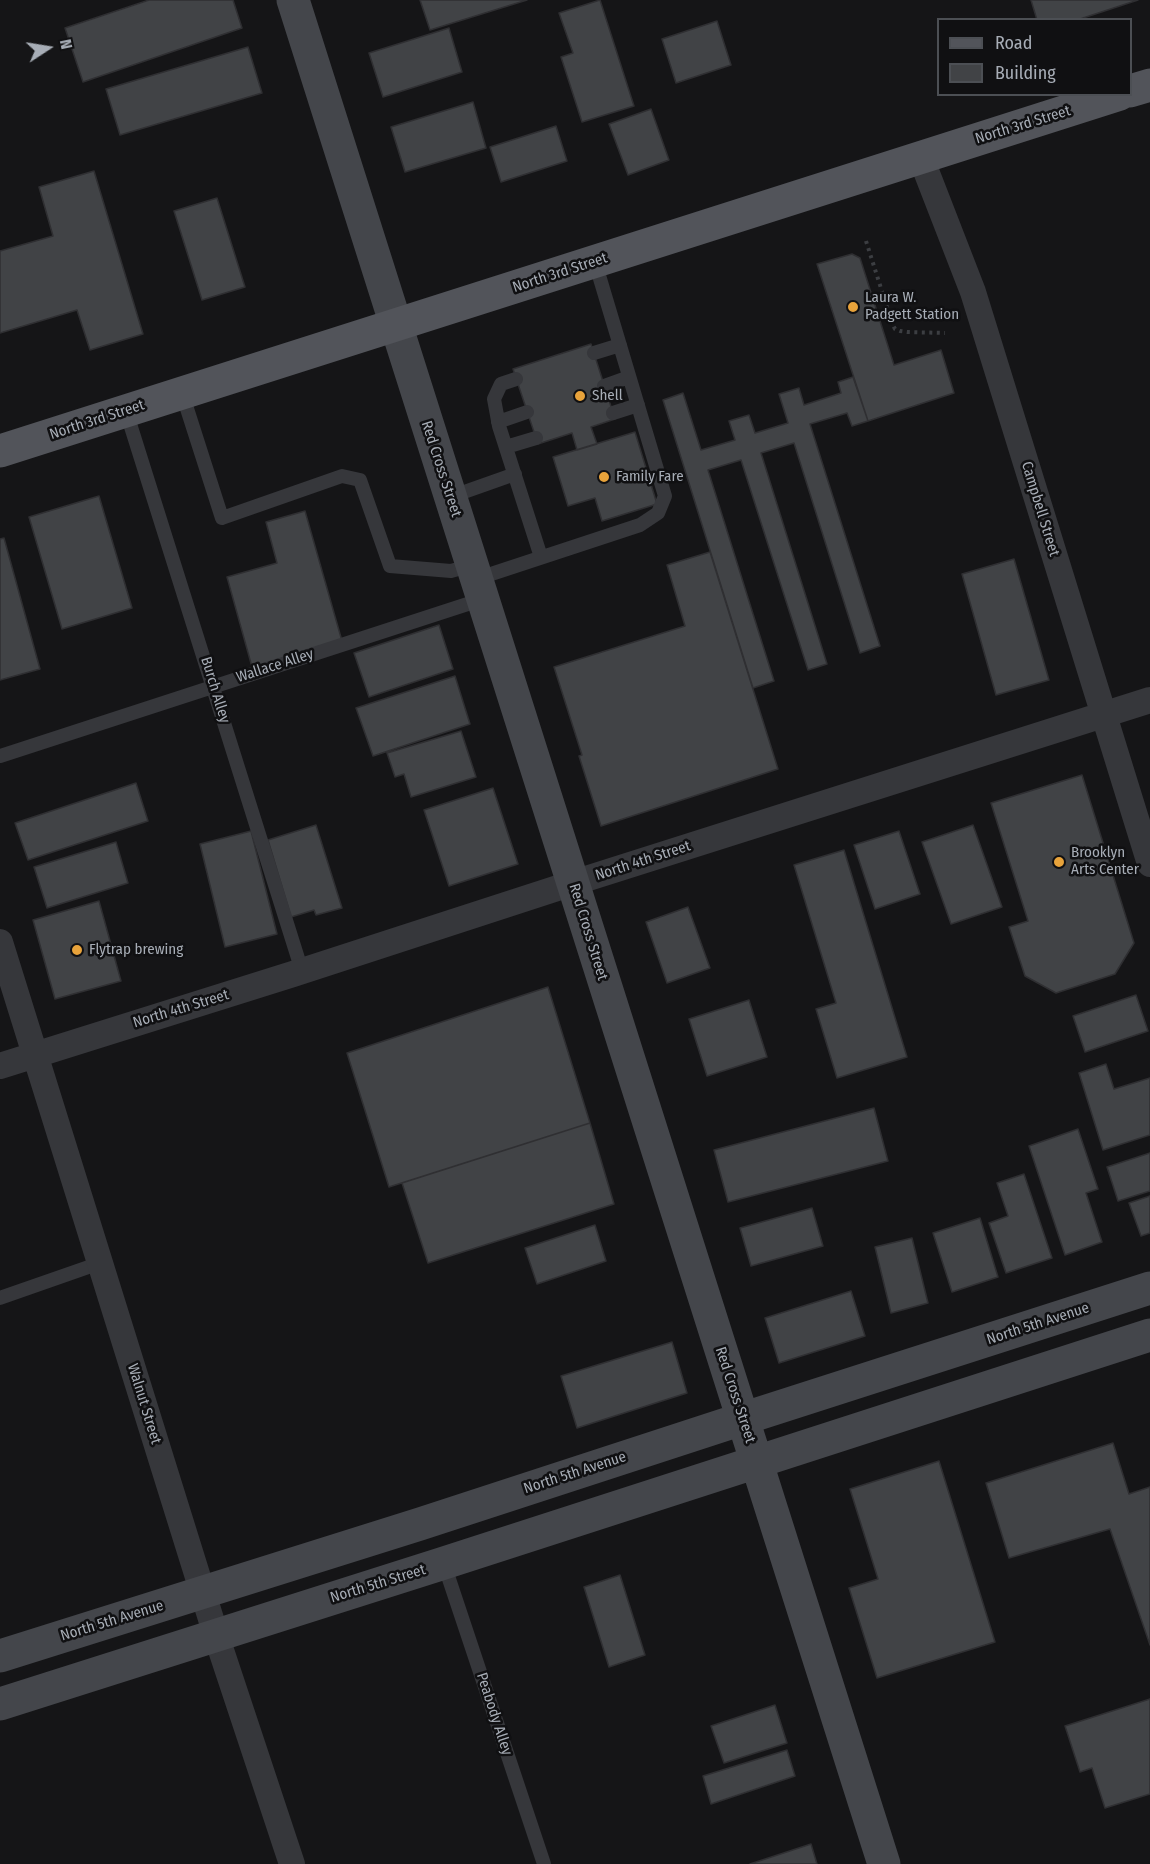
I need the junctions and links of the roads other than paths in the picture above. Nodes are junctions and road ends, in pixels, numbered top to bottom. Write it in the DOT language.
graph roads {
  1 [pos="293,0"];
  2 [pos="1150,85"];
  3 [pos="1132,91"];
  4 [pos="1114,96"];
  5 [pos="921,158"];
  6 [pos="595,261"];
  7 [pos="395,325"];
  8 [pos="620,345"];
  9 [pos="594,354"];
  10 [pos="629,377"];
  11 [pos="516,379"];
  12 [pos="604,386"];
  13 [pos="182,393"];
  14 [pos="638,405"];
  15 [pos="126,411"];
  16 [pos="527,412"];
  17 [pos="613,413"];
  18 [pos="498,422"];
  19 [pos="536,438"];
  20 [pos="506,447"];
  21 [pos="0,451"];
  22 [pos="515,474"];
  23 [pos="450,497"];
  24 [pos="541,558"];
  25 [pos="477,581"];
  26 [pos="213,687"];
  27 [pos="1150,700"];
  28 [pos="1104,714"];
  29 [pos="0,756"];
  30 [pos="1150,864"];
  31 [pos="573,883"];
  32 [pos="0,942"];
  33 [pos="302,971"];
  34 [pos="35,1054"];
  35 [pos="0,1066"];
  36 [pos="100,1263"];
  37 [pos="1150,1288"];
  38 [pos="0,1298"];
  39 [pos="1150,1335"];
  40 [pos="742,1419"];
  41 [pos="756,1462"];
  42 [pos="444,1563"];
  43 [pos="203,1593"];
  44 [pos="216,1635"];
  45 [pos="0,1656"];
  46 [pos="0,1704"];
  47 [pos="292,1864"];
  48 [pos="544,1864"];
  49 [pos="884,1864"];
  1 -- 7 [label="street, Red Cross Street"];
  2 -- 3 [label="main road"];
  4 -- 5 [label="main road, North 3rd Street"];
  5 -- 6 [label="main road, North 3rd Street"];
  5 -- 28 [label="street, Campbell Street"];
  6 -- 7 [label="main road, North 3rd Street"];
  6 -- 8 [label="lane"];
  7 -- 13 [label="main road, North 3rd Street"];
  7 -- 23 [label="street, Red Cross Street"];
  8 -- 9 [label="lane"];
  8 -- 10 [label="lane"];
  10 -- 12 [label="lane"];
  10 -- 14 [label="lane"];
  11 -- 18 [label="lane"];
  13 -- 15 [label="main road, North 3rd Street"];
  13 -- 25 [label="lane"];
  14 -- 17 [label="lane"];
  14 -- 24 [label="lane"];
  15 -- 21 [label="main road, North 3rd Street"];
  15 -- 26 [label="lane, Burch Alley"];
  16 -- 18 [label="lane"];
  18 -- 20 [label="lane"];
  19 -- 20 [label="lane"];
  20 -- 22 [label="lane"];
  22 -- 23 [label="lane"];
  22 -- 24 [label="lane"];
  23 -- 25 [label="street, Red Cross Street"];
  24 -- 25 [label="lane"];
  25 -- 26 [label="lane, Wallace Alley"];
  25 -- 31 [label="street, Red Cross Street"];
  26 -- 29 [label="lane, Wallace Alley"];
  26 -- 33 [label="lane, Burch Alley"];
  27 -- 28 [label="street, North 4th Street"];
  28 -- 30 [label="street, Campbell Street"];
  28 -- 31 [label="street, North 4th Street"];
  31 -- 33 [label="street, North 4th Street"];
  31 -- 40 [label="street, Red Cross Street"];
  32 -- 34 [label="street, Walnut Street"];
  33 -- 34 [label="street, North 4th Street"];
  34 -- 35 [label="street, North 4th Street"];
  34 -- 36 [label="street, Walnut Street"];
  36 -- 38 [label="lane"];
  36 -- 43 [label="street, Walnut Street"];
  37 -- 40 [label="street, North 5th Avenue"];
  39 -- 41 [label="street"];
  40 -- 41 [label="street, Red Cross Street"];
  40 -- 43 [label="street, North 5th Avenue"];
  41 -- 42 [label="street, North 5th Street"];
  41 -- 49 [label="street, Red Cross Street"];
  42 -- 44 [label="street, North 5th Street"];
  42 -- 48 [label="lane, Peabody Alley"];
  43 -- 44 [label="street, Walnut Street"];
  43 -- 45 [label="street, North 5th Avenue"];
  44 -- 46 [label="street, North 5th Street"];
  44 -- 47 [label="street, Walnut Street"];
}
